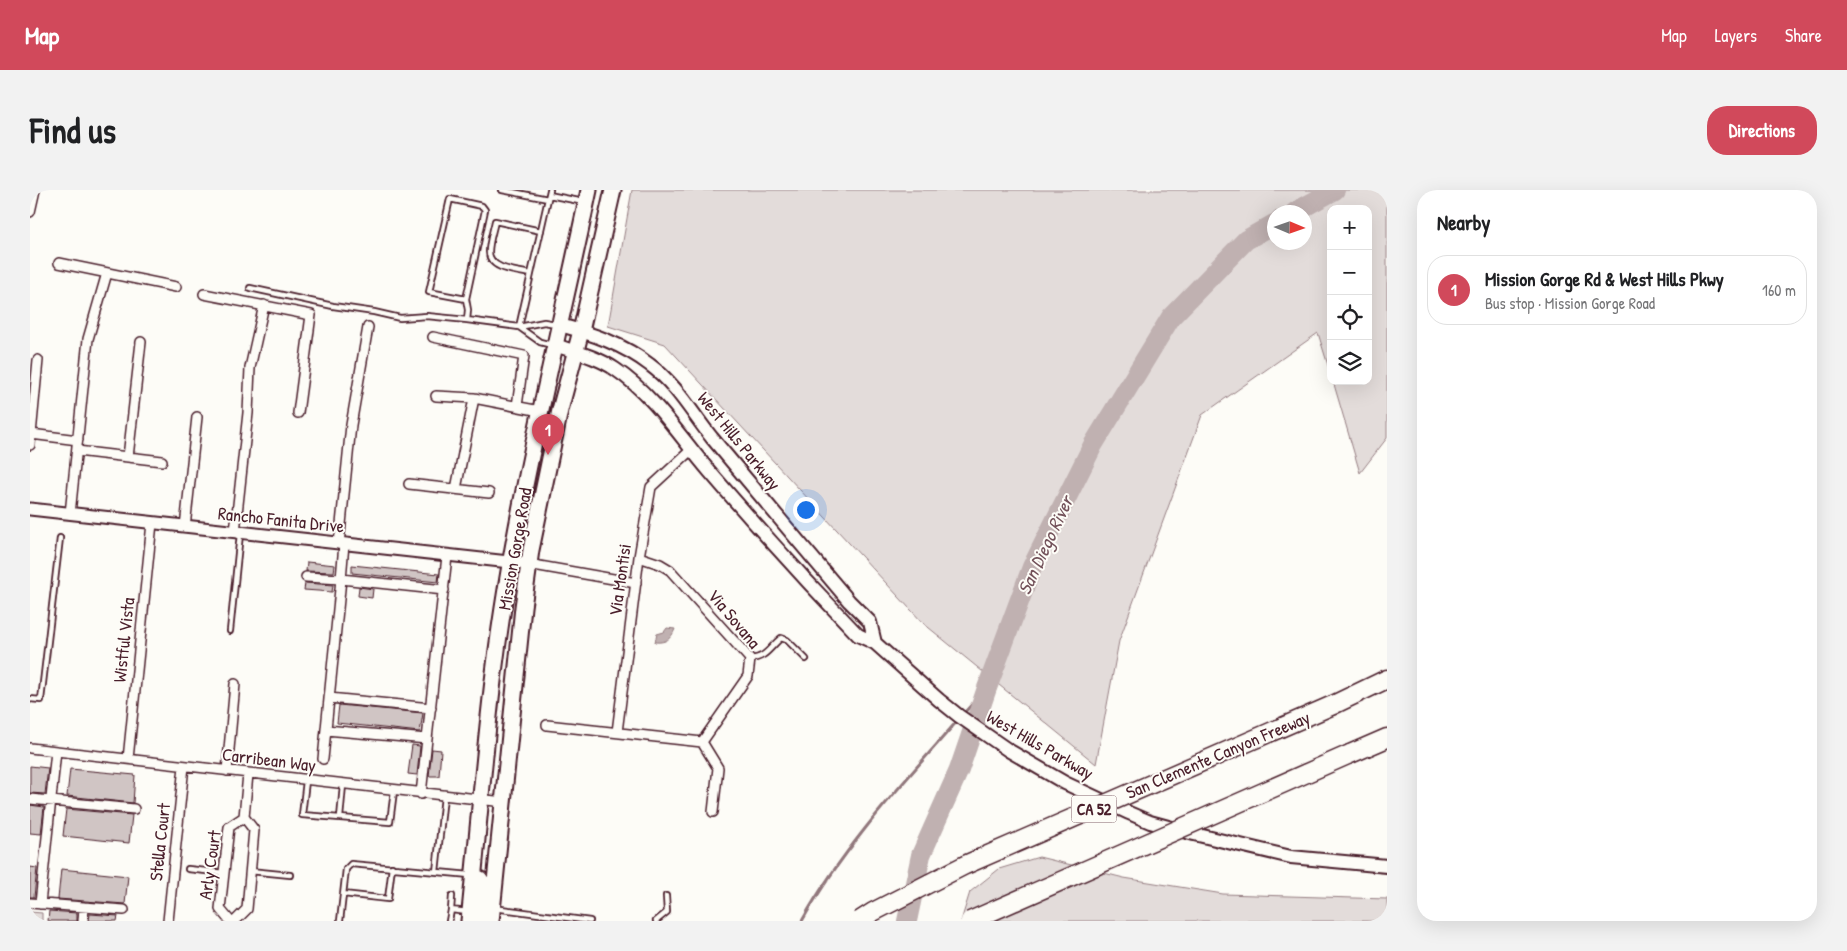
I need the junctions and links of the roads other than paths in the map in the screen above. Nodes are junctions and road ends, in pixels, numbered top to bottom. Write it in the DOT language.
graph roads {
  1 [pos="36,190"];
  2 [pos="502,190"];
  3 [pos="613,190"];
  4 [pos="549,195"];
  5 [pos="587,196"];
  6 [pos="30,212"];
  7 [pos="541,231"];
  8 [pos="59,263"];
  9 [pos="107,273"];
  10 [pos="531,274"];
  11 [pos="176,288"];
  12 [pos="250,288"];
  13 [pos="204,294"];
  14 [pos="466,299"];
  15 [pos="264,306"];
  16 [pos="467,320"];
  17 [pos="560,325"];
  18 [pos="368,327"];
  19 [pos="518,327"];
  20 [pos="581,331"];
  21 [pos="433,337"];
  22 [pos="141,342"];
  23 [pos="555,346"];
  24 [pos="576,352"];
  25 [pos="38,360"];
  26 [pos="436,396"];
  27 [pos="474,398"];
  28 [pos="517,406"];
  29 [pos="540,411"];
  30 [pos="298,413"];
  31 [pos="197,417"];
  32 [pos="31,434"];
  33 [pos="78,440"];
  34 [pos="30,445"];
  35 [pos="691,450"];
  36 [pos="77,451"];
  37 [pos="128,457"];
  38 [pos="162,461"];
  39 [pos="409,484"];
  40 [pos="456,490"];
  41 [pos="489,493"];
  42 [pos="30,509"];
  43 [pos="70,514"];
  44 [pos="152,523"];
  45 [pos="185,527"];
  46 [pos="238,533"];
  47 [pos="60,538"];
  48 [pos="341,544"];
  49 [pos="447,556"];
  50 [pos="639,557"];
  51 [pos="512,562"];
  52 [pos="528,564"];
  53 [pos="306,577"];
  54 [pos="341,579"];
  55 [pos="636,583"];
  56 [pos="444,590"];
  57 [pos="230,631"];
  58 [pos="875,644"];
  59 [pos="750,659"];
  60 [pos="806,659"];
  61 [pos="1387,679"];
  62 [pos="235,684"];
  63 [pos="329,698"];
  64 [pos="30,699"];
  65 [pos="431,708"];
  66 [pos="547,725"];
  67 [pos="326,730"];
  68 [pos="617,732"];
  69 [pos="1387,738"];
  70 [pos="427,739"];
  71 [pos="702,742"];
  72 [pos="30,748"];
  73 [pos="56,751"];
  74 [pos="128,759"];
  75 [pos="323,759"];
  76 [pos="184,766"];
  77 [pos="227,772"];
  78 [pos="248,774"];
  79 [pos="306,781"];
  80 [pos="343,785"];
  81 [pos="394,790"];
  82 [pos="421,794"];
  83 [pos="444,796"];
  84 [pos="30,799"];
  85 [pos="481,800"];
  86 [pos="51,801"];
  87 [pos="504,802"];
  88 [pos="134,809"];
  89 [pos="713,812"];
  90 [pos="244,816"];
  91 [pos="340,818"];
  92 [pos="1387,866"];
  93 [pos="392,867"];
  94 [pos="188,869"];
  95 [pos="250,870"];
  96 [pos="436,872"];
  97 [pos="224,873"];
  98 [pos="290,875"];
  99 [pos="474,876"];
  100 [pos="343,894"];
  101 [pos="452,896"];
  102 [pos="666,896"];
  103 [pos="30,903"];
  104 [pos="40,904"];
  105 [pos="84,907"];
  106 [pos="124,910"];
  107 [pos="450,910"];
  108 [pos="492,915"];
  109 [pos="473,918"];
  110 [pos="83,921"];
  111 [pos="168,921"];
  112 [pos="230,921"];
  113 [pos="235,921"];
  114 [pos="340,921"];
  115 [pos="449,921"];
  116 [pos="590,921"];
  117 [pos="656,921"];
  118 [pos="859,921"];
  119 [pos="970,921"];
  1 -- 6 [label="street"];
  2 -- 4 [label="lane"];
  3 -- 20 [label="main road, Mission Gorge Road"];
  4 -- 5 [label="lane"];
  4 -- 7 [label="lane"];
  5 -- 17 [label="main road, Mission Gorge Road"];
  7 -- 10 [label="lane"];
  7 -- 10 [label="lane"];
  8 -- 9 [label="street"];
  9 -- 11 [label="street"];
  9 -- 33 [label="street"];
  10 -- 19 [label="lane"];
  12 -- 16 [label="lane"];
  13 -- 15 [label="street"];
  14 -- 14 [label="lane"];
  14 -- 16 [label="lane"];
  15 -- 30 [label="street"];
  15 -- 46 [label="street"];
  16 -- 19 [label="lane"];
  17 -- 19 [label="lane"];
  17 -- 20 [label="main road, West Hills Parkway"];
  17 -- 23 [label="main road, Mission Gorge Road"];
  18 -- 48 [label="street"];
  19 -- 23 [label="lane"];
  20 -- 24 [label="main road, Mission Gorge Road"];
  20 -- 58 [label="main road, West Hills Parkway"];
  21 -- 28 [label="street"];
  22 -- 37 [label="street"];
  23 -- 24 [label="main road, West Hills Parkway"];
  23 -- 29 [label="main road, Mission Gorge Road"];
  24 -- 35 [label="main road, West Hills Parkway"];
  24 -- 52 [label="main road, Mission Gorge Road"];
  25 -- 32 [label="street"];
  26 -- 27 [label="street"];
  27 -- 28 [label="street"];
  27 -- 40 [label="street"];
  28 -- 29 [label="street"];
  29 -- 51 [label="main road, Mission Gorge Road"];
  31 -- 45 [label="street"];
  32 -- 33 [label="street"];
  32 -- 34 [label="street"];
  33 -- 36 [label="street"];
  35 -- 50 [label="street, Via Montisi"];
  35 -- 58 [label="main road, West Hills Parkway"];
  36 -- 37 [label="street"];
  36 -- 43 [label="street"];
  37 -- 38 [label="street"];
  39 -- 40 [label="street"];
  40 -- 41 [label="street"];
  42 -- 43 [label="street, Rancho Fanita Drive"];
  43 -- 44 [label="street, Rancho Fanita Drive"];
  44 -- 45 [label="street, Rancho Fanita Drive"];
  44 -- 74 [label="street, Wistful Vista"];
  45 -- 46 [label="street, Rancho Fanita Drive"];
  46 -- 48 [label="street, Rancho Fanita Drive"];
  46 -- 57 [label="lane"];
  47 -- 64 [label="lane"];
  48 -- 49 [label="street, Rancho Fanita Drive"];
  48 -- 54 [label="street"];
  49 -- 51 [label="street, Rancho Fanita Drive"];
  49 -- 56 [label="street"];
  50 -- 55 [label="street, Via Montisi"];
  50 -- 59 [label="street, Via Sovana"];
  51 -- 52 [label="street, Rancho Fanita Drive"];
  51 -- 85 [label="main road, Mission Gorge Road"];
  52 -- 55 [label="street"];
  52 -- 87 [label="main road, Mission Gorge Road"];
  53 -- 54 [label="street"];
  54 -- 56 [label="street"];
  54 -- 63 [label="street"];
  55 -- 68 [label="street, Via Montisi"];
  56 -- 65 [label="street"];
  58 -- 92 [label="main road, West Hills Parkway"];
  59 -- 60 [label="lane"];
  59 -- 71 [label="street, Via Sovana"];
  61 -- 118 [label="highway, San Clemente Canyon Freeway / CA 52, bridge"];
  62 -- 77 [label="street"];
  63 -- 65 [label="street"];
  63 -- 67 [label="street"];
  65 -- 70 [label="street"];
  66 -- 68 [label="street"];
  67 -- 70 [label="street"];
  67 -- 75 [label="street"];
  68 -- 71 [label="street"];
  69 -- 119 [label="highway, bridge"];
  70 -- 82 [label="street"];
  71 -- 89 [label="street"];
  72 -- 73 [label="street, Carribean Way"];
  73 -- 74 [label="street, Carribean Way"];
  73 -- 86 [label="street"];
  74 -- 76 [label="street, Carribean Way"];
  76 -- 77 [label="street, Carribean Way"];
  76 -- 111 [label="street, Stella Court"];
  77 -- 78 [label="street, Carribean Way"];
  78 -- 79 [label="street, Carribean Way"];
  78 -- 90 [label="street, Arly Court"];
  79 -- 80 [label="street, Carribean Way"];
  79 -- 91 [label="lane"];
  80 -- 81 [label="street, Carribean Way"];
  80 -- 91 [label="lane"];
  81 -- 82 [label="street, Carribean Way"];
  81 -- 91 [label="lane"];
  82 -- 83 [label="street, Carribean Way"];
  83 -- 85 [label="street, Carribean Way"];
  83 -- 96 [label="lane"];
  84 -- 86 [label="street"];
  85 -- 87 [label="street, Carribean Way"];
  85 -- 99 [label="main road, Mission Gorge Road"];
  86 -- 88 [label="street"];
  86 -- 104 [label="street"];
  87 -- 108 [label="main road, Mission Gorge Road"];
  90 -- 95 [label="street, Arly Court"];
  90 -- 97 [label="street, Arly Court"];
  93 -- 96 [label="lane"];
  93 -- 100 [label="lane"];
  93 -- 100 [label="lane"];
  94 -- 97 [label="lane"];
  95 -- 98 [label="lane"];
  95 -- 113 [label="street, Arly Court"];
  96 -- 99 [label="lane"];
  97 -- 112 [label="street, Arly Court"];
  99 -- 109 [label="main road, Mission Gorge Road"];
  100 -- 114 [label="lane"];
  101 -- 107 [label="lane"];
  102 -- 117 [label="lane"];
  103 -- 104 [label="street"];
  104 -- 105 [label="street"];
  105 -- 106 [label="street"];
  105 -- 110 [label="street"];
  107 -- 109 [label="lane"];
  107 -- 115 [label="lane"];
  108 -- 116 [label="lane"];
}
